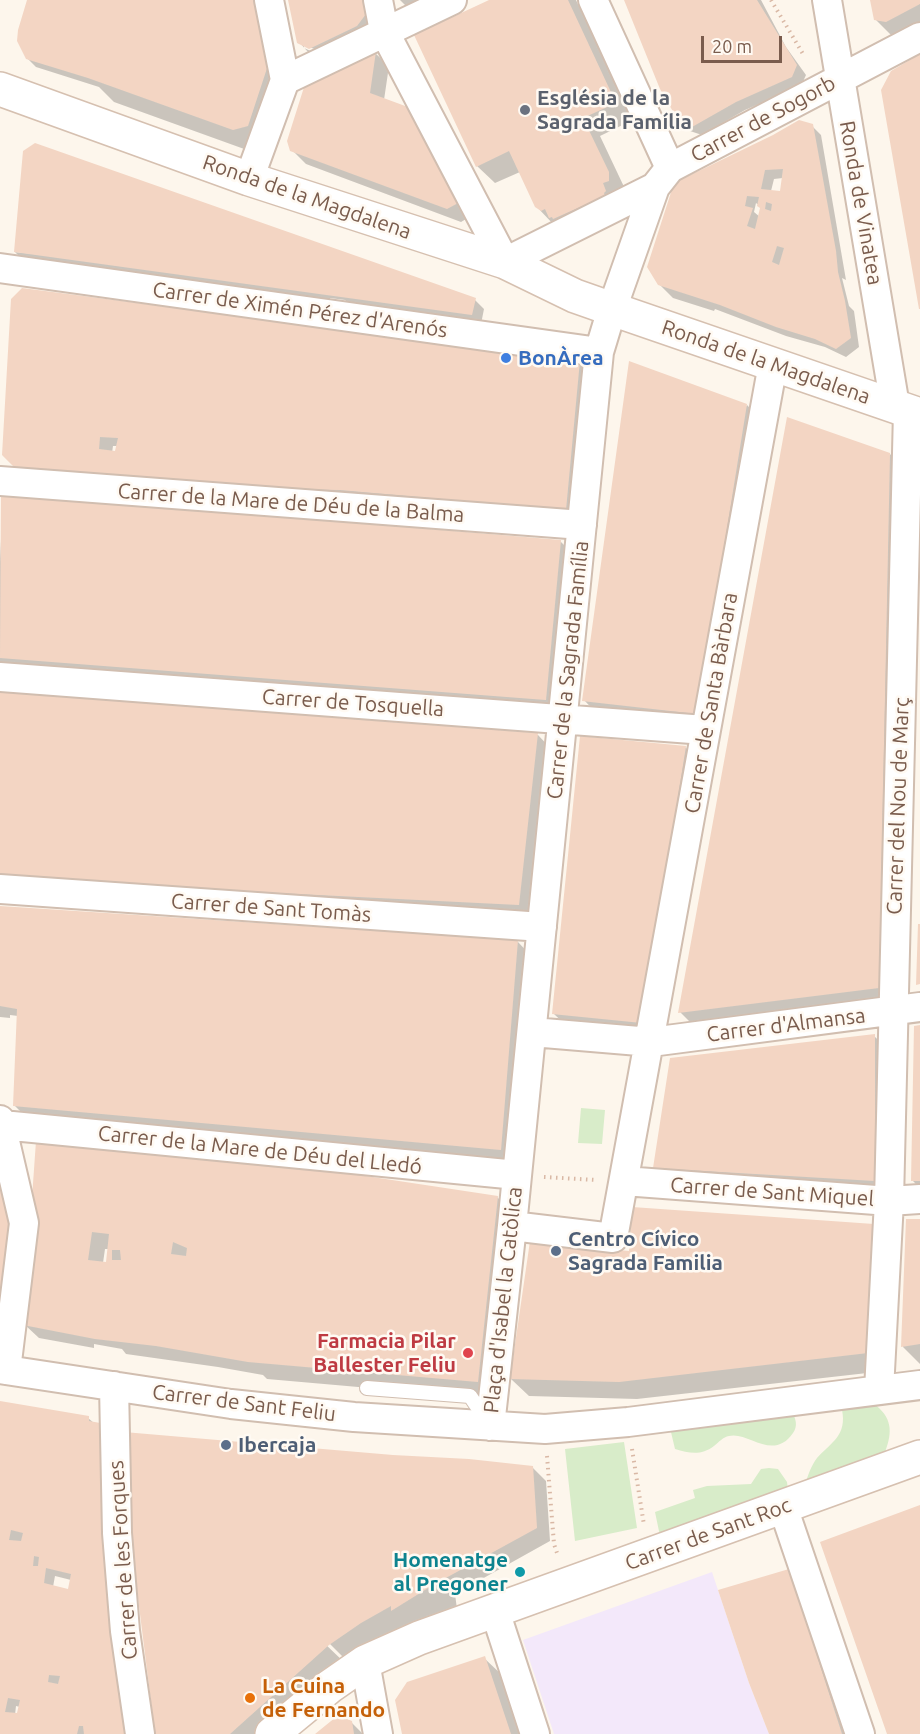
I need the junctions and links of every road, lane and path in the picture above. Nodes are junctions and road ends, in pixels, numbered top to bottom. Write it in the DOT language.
graph roads {
  1 [pos="269,0"];
  2 [pos="378,0"];
  3 [pos="452,0"];
  4 [pos="593,0"];
  5 [pos="771,0"];
  6 [pos="826,0"];
  7 [pos="384,31"];
  8 [pos="920,37"];
  9 [pos="803,54"];
  10 [pos="840,78"];
  11 [pos="285,80"];
  12 [pos="0,89"];
  13 [pos="663,177"];
  14 [pos="249,179"];
  15 [pos="505,262"];
  16 [pos="0,274"];
  17 [pos="612,309"];
  18 [pos="599,352"];
  19 [pos="773,364"];
  20 [pos="908,411"];
  21 [pos="0,481"];
  22 [pos="582,525"];
  23 [pos="0,677"];
  24 [pos="563,718"];
  25 [pos="705,730"];
  26 [pos="0,889"];
  27 [pos="542,927"];
  28 [pos="906,1009"];
  29 [pos="532,1032"];
  30 [pos="651,1042"];
  31 [pos="1,1122"];
  32 [pos="517,1175"];
  33 [pos="624,1181"];
  34 [pos="920,1199"];
  35 [pos="889,1201"];
  36 [pos="512,1226"];
  37 [pos="3,1369"];
  38 [pos="920,1385"];
  39 [pos="114,1386"];
  40 [pos="367,1388"];
  41 [pos="879,1390"];
  42 [pos="628,1422"];
  43 [pos="490,1426"];
  44 [pos="546,1449"];
  45 [pos="920,1458"];
  46 [pos="783,1507"];
  47 [pos="651,1555"];
  48 [pos="568,1585"];
  49 [pos="495,1611"];
  50 [pos="365,1662"];
  51 [pos="140,1734"];
  52 [pos="272,1734"];
  53 [pos="378,1734"];
  54 [pos="535,1734"];
  55 [pos="860,1734"];
  1 -- 11 [label="street"];
  2 -- 7 [label="street"];
  3 -- 7 [label="street"];
  4 -- 13 [label="street"];
  5 -- 9 [label="path"];
  6 -- 10 [label="street, Ronda de Vinatea"];
  7 -- 11 [label="street"];
  7 -- 15 [label="street"];
  8 -- 10 [label="street, Carrer de Sogorb"];
  10 -- 13 [label="street, Carrer de Sogorb"];
  10 -- 20 [label="street, Ronda de Vinatea"];
  11 -- 14 [label="street"];
  12 -- 14 [label="main road, Ronda de la Magdalena"];
  13 -- 15 [label="street, Carrer de Sogorb"];
  13 -- 17 [label="street"];
  14 -- 15 [label="main road, Ronda de la Magdalena"];
  15 -- 17 [label="main road, Ronda de la Magdalena"];
  16 -- 18 [label="street, Carrer de Ximén Pérez d'Arenós"];
  17 -- 18 [label="street, Carrer de la Sagrada Família"];
  17 -- 19 [label="main road, Ronda de la Magdalena"];
  18 -- 22 [label="street, Carrer de la Sagrada Família"];
  19 -- 20 [label="main road, Ronda de la Magdalena"];
  19 -- 25 [label="street, Carrer de Santa Bàrbara"];
  20 -- 28 [label="street, Carrer del Nou de Març"];
  21 -- 22 [label="street, Carrer de la Mare de Déu de la Balma"];
  22 -- 24 [label="street, Carrer de la Sagrada Família"];
  23 -- 24 [label="street, Carrer de Tosquella"];
  24 -- 25 [label="street, Carrer de Tosquella"];
  24 -- 27 [label="street, Carrer de la Sagrada Família"];
  25 -- 30 [label="street, Carrer de Santa Bàrbara"];
  26 -- 27 [label="street, Carrer de Sant Tomàs"];
  27 -- 29 [label="street, Carrer de la Sagrada Família"];
  28 -- 30 [label="street, Carrer d'Almansa"];
  28 -- 35 [label="street, Carrer del Nou de Març"];
  29 -- 30 [label="street"];
  29 -- 32 [label="street, Plaça d'Isabel la Catòlica"];
  30 -- 33 [label="street"];
  31 -- 32 [label="street, Carrer de la Mare de Déu del Lledó"];
  31 -- 37 [label="street"];
  32 -- 33 [label="path, Plaça d'Isabel la Catòlica"];
  32 -- 36 [label="street, Plaça d'Isabel la Catòlica"];
  33 -- 35 [label="street, Carrer de Sant Miquel"];
  33 -- 36 [label="street"];
  34 -- 35 [label="street, Carrer de Sant Miquel"];
  35 -- 41 [label="street, Carrer del Nou de Març"];
  36 -- 43 [label="street, Plaça d'Isabel la Catòlica"];
  37 -- 39 [label="street, Carrer de Sant Feliu"];
  38 -- 41 [label="street"];
  39 -- 43 [label="street, Carrer de Sant Feliu"];
  39 -- 51 [label="street, Carrer de les Forques"];
  40 -- 43 [label="lane"];
  41 -- 42 [label="street"];
  42 -- 43 [label="street"];
  42 -- 47 [label="path"];
  44 -- 48 [label="path"];
  45 -- 46 [label="main road, Carrer de Sant Roc"];
  46 -- 47 [label="main road, Carrer de Sant Roc"];
  46 -- 55 [label="street"];
  47 -- 48 [label="main road, Carrer de Sant Roc"];
  48 -- 49 [label="main road, Carrer de Sant Roc"];
  49 -- 50 [label="main road, Carrer de Sant Roc"];
  49 -- 54 [label="street"];
  50 -- 52 [label="main road, Carrer de Sant Roc"];
  50 -- 53 [label="street"];
}
